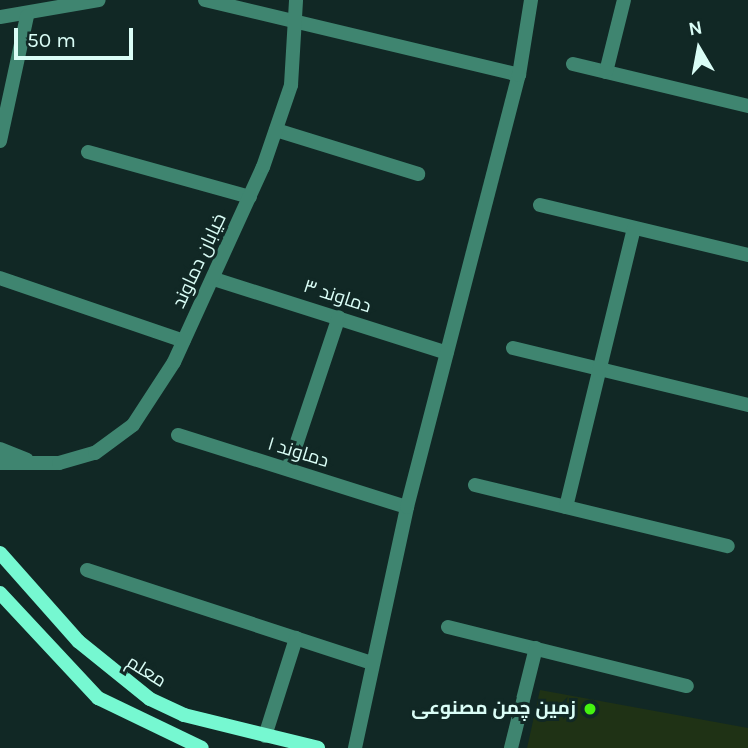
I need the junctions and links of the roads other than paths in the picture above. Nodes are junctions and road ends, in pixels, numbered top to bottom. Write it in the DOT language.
graph roads {
  1 [pos="99,0"];
  2 [pos="205,0"];
  3 [pos="296,0"];
  4 [pos="531,0"];
  5 [pos="624,0"];
  6 [pos="26,16"];
  7 [pos="0,17"];
  8 [pos="295,23"];
  9 [pos="573,64"];
  10 [pos="606,72"];
  11 [pos="519,75"];
  12 [pos="748,106"];
  13 [pos="276,130"];
  14 [pos="0,141"];
  15 [pos="88,152"];
  16 [pos="418,174"];
  17 [pos="250,197"];
  18 [pos="540,205"];
  19 [pos="634,228"];
  20 [pos="748,255"];
  21 [pos="0,278"];
  22 [pos="214,279"];
  23 [pos="339,317"];
  24 [pos="184,341"];
  25 [pos="513,348"];
  26 [pos="447,353"];
  27 [pos="600,369"];
  28 [pos="748,405"];
  29 [pos="178,435"];
  30 [pos="0,449"];
  31 [pos="0,463"];
  32 [pos="38,464"];
  33 [pos="288,469"];
  34 [pos="475,485"];
  35 [pos="407,507"];
  36 [pos="566,507"];
  37 [pos="728,546"];
  38 [pos="0,553"];
  39 [pos="87,570"];
  40 [pos="0,593"];
  41 [pos="448,627"];
  42 [pos="296,638"];
  43 [pos="536,648"];
  44 [pos="372,663"];
  45 [pos="687,686"];
  46 [pos="265,736"];
  47 [pos="201,748"];
  48 [pos="318,748"];
  49 [pos="355,748"];
  50 [pos="511,748"];
  1 -- 6 [label="street"];
  2 -- 8 [label="street"];
  3 -- 8 [label="street, خیابان دماوند"];
  4 -- 11 [label="street"];
  5 -- 10 [label="street"];
  6 -- 7 [label="street"];
  6 -- 14 [label="street"];
  8 -- 11 [label="street"];
  8 -- 13 [label="street, خیابان دماوند"];
  9 -- 10 [label="street"];
  10 -- 12 [label="street"];
  11 -- 26 [label="street"];
  13 -- 16 [label="street"];
  13 -- 17 [label="street, خیابان دماوند"];
  15 -- 17 [label="street"];
  17 -- 22 [label="street, خیابان دماوند"];
  18 -- 19 [label="street"];
  19 -- 20 [label="street"];
  19 -- 27 [label="street"];
  21 -- 24 [label="street"];
  22 -- 23 [label="street, دماوند ۳"];
  22 -- 24 [label="street, خیابان دماوند"];
  23 -- 26 [label="street, دماوند ۳"];
  23 -- 33 [label="street"];
  24 -- 32 [label="street, خیابان دماوند"];
  25 -- 27 [label="street"];
  26 -- 35 [label="street"];
  27 -- 28 [label="street"];
  27 -- 36 [label="street"];
  29 -- 33 [label="street, دماوند ۱"];
  30 -- 32 [label="street"];
  31 -- 32 [label="street, خیابان دماوند"];
  33 -- 35 [label="street, دماوند ۱"];
  34 -- 36 [label="street"];
  35 -- 44 [label="street"];
  36 -- 37 [label="street"];
  38 -- 46 [label="street, معلم"];
  39 -- 42 [label="street"];
  40 -- 47 [label="street"];
  41 -- 43 [label="street"];
  42 -- 44 [label="street"];
  42 -- 46 [label="street"];
  43 -- 45 [label="street"];
  43 -- 50 [label="street"];
  44 -- 49 [label="street"];
  46 -- 48 [label="street, معلم"];
}
